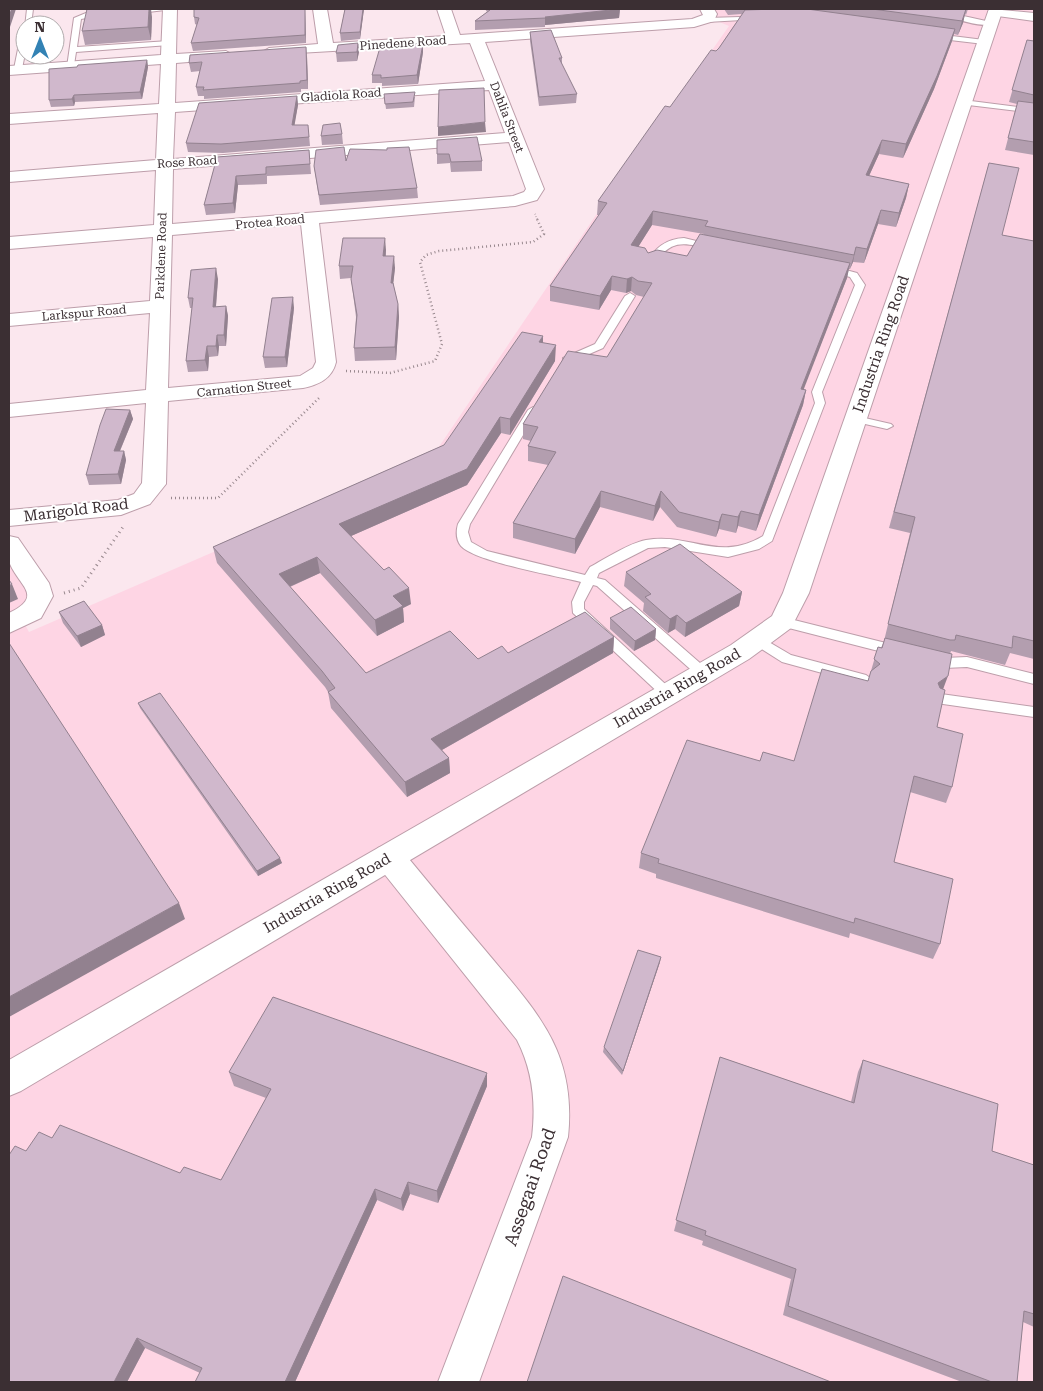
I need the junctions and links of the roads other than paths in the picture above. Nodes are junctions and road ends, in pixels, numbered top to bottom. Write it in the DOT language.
graph roads {
  1 [pos="170,9"];
  2 [pos="320,9"];
  3 [pos="444,9"];
  4 [pos="948,9"];
  5 [pos="123,12"];
  6 [pos="114,13"];
  7 [pos="707,14"];
  8 [pos="994,15"];
  9 [pos="1034,17"];
  10 [pos="748,18"];
  11 [pos="740,19"];
  12 [pos="734,27"];
  13 [pos="924,34"];
  14 [pos="476,38"];
  15 [pos="455,40"];
  16 [pos="984,42"];
  17 [pos="326,48"];
  18 [pos="72,50"];
  19 [pos="169,51"];
  20 [pos="257,53"];
  21 [pos="237,54"];
  22 [pos="70,66"];
  23 [pos="13,69"];
  24 [pos="494,85"];
  25 [pos="963,102"];
  26 [pos="166,107"];
  27 [pos="1034,111"];
  28 [pos="9,119"];
  29 [pos="515,137"];
  30 [pos="164,164"];
  31 [pos="9,177"];
  32 [pos="523,199"];
  33 [pos="309,218"];
  34 [pos="162,230"];
  35 [pos="9,243"];
  36 [pos="727,249"];
  37 [pos="650,263"];
  38 [pos="823,267"];
  39 [pos="630,296"];
  40 [pos="159,306"];
  41 [pos="9,320"];
  42 [pos="557,370"];
  43 [pos="157,396"];
  44 [pos="541,396"];
  45 [pos="9,410"];
  46 [pos="856,419"];
  47 [pos="887,426"];
  48 [pos="142,499"];
  49 [pos="9,518"];
  50 [pos="9,544"];
  51 [pos="588,580"];
  52 [pos="782,622"];
  53 [pos="9,624"];
  54 [pos="758,640"];
  55 [pos="704,673"];
  56 [pos="1034,679"];
  57 [pos="866,680"];
  58 [pos="668,693"];
  59 [pos="941,699"];
  60 [pos="1034,712"];
  61 [pos="389,857"];
  62 [pos="9,1079"];
  63 [pos="459,1382"];
  1 -- 5 [label="lane"];
  1 -- 19 [label="street, Parkdene Road"];
  2 -- 17 [label="street"];
  3 -- 15 [label="street"];
  4 -- 8 [label="lane"];
  6 -- 18 [label="lane"];
  7 -- 11 [label="lane"];
  7 -- 14 [label="street, Pinedene Road"];
  8 -- 9 [label="street"];
  8 -- 16 [label="street, Industria Ring Road"];
  10 -- 11 [label="lane"];
  11 -- 12 [label="lane"];
  13 -- 16 [label="lane"];
  14 -- 15 [label="street, Pinedene Road"];
  14 -- 24 [label="street, Dahlia Street"];
  15 -- 17 [label="street, Pinedene Road"];
  16 -- 25 [label="street, Industria Ring Road"];
  17 -- 20 [label="street, Pinedene Road"];
  18 -- 19 [label="lane"];
  18 -- 22 [label="lane"];
  19 -- 21 [label="street"];
  19 -- 22 [label="street"];
  19 -- 26 [label="street, Parkdene Road"];
  22 -- 23 [label="street"];
  24 -- 26 [label="street, Gladiola Road"];
  24 -- 29 [label="street, Dahlia Street"];
  25 -- 27 [label="lane"];
  25 -- 46 [label="street, Industria Ring Road"];
  26 -- 28 [label="street, Gladiola Road"];
  26 -- 30 [label="street, Parkdene Road"];
  29 -- 30 [label="street, Rose Road"];
  29 -- 32 [label="street, Dahlia Street"];
  30 -- 31 [label="street, Rose Road"];
  30 -- 34 [label="street, Parkdene Road"];
  32 -- 33 [label="street, Protea Road"];
  33 -- 34 [label="street, Protea Road"];
  33 -- 43 [label="street, Carnation Street"];
  34 -- 35 [label="street, Protea Road"];
  34 -- 40 [label="street, Parkdene Road"];
  36 -- 37 [label="lane"];
  38 -- 51 [label="lane"];
  39 -- 42 [label="lane"];
  40 -- 41 [label="street, Larkspur Road"];
  40 -- 43 [label="street, Parkdene Road"];
  43 -- 45 [label="street, Carnation Street"];
  43 -- 48 [label="street, Parkdene Road"];
  44 -- 51 [label="lane"];
  46 -- 47 [label="lane"];
  46 -- 52 [label="street, Industria Ring Road"];
  48 -- 49 [label="street, Marigold Road"];
  50 -- 53 [label="street"];
  51 -- 55 [label="lane"];
  51 -- 58 [label="lane"];
  52 -- 54 [label="street, Industria Ring Road"];
  52 -- 56 [label="lane"];
  54 -- 55 [label="street, Industria Ring Road"];
  54 -- 57 [label="lane"];
  55 -- 58 [label="street, Industria Ring Road"];
  58 -- 61 [label="street, Industria Ring Road"];
  59 -- 60 [label="lane"];
  61 -- 62 [label="street, Industria Ring Road"];
  61 -- 63 [label="street, Assegaai Road"];
}
